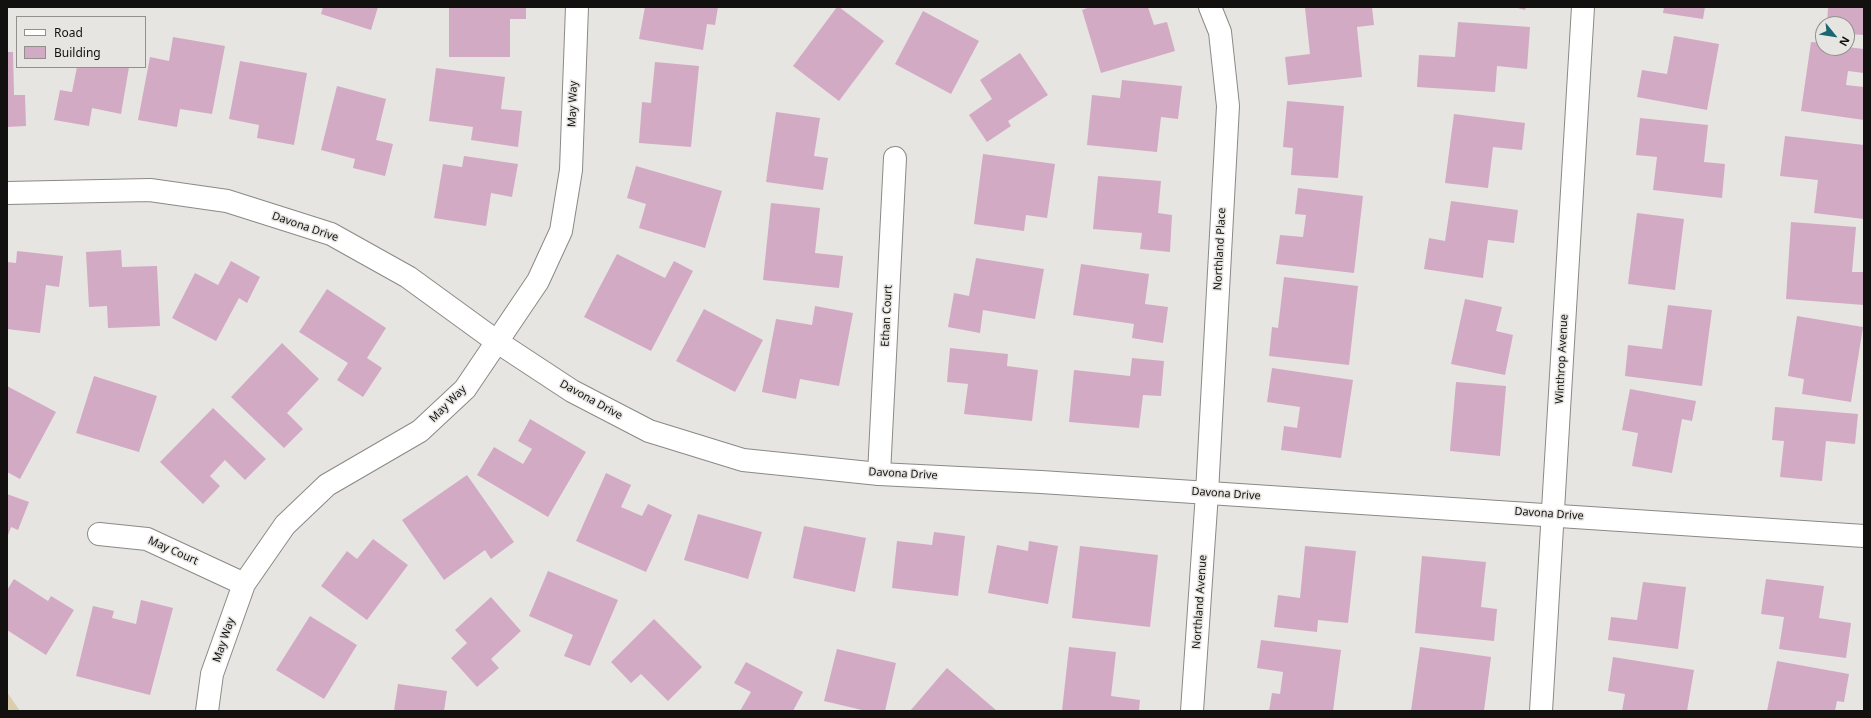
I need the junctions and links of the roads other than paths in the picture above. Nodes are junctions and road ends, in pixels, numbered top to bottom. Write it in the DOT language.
graph roads {
  1 [pos="577,7"];
  2 [pos="1210,7"];
  3 [pos="1583,7"];
  4 [pos="895,158"];
  5 [pos="7,193"];
  6 [pos="496,341"];
  7 [pos="879,474"];
  8 [pos="1207,493"];
  9 [pos="1553,514"];
  10 [pos="99,534"];
  11 [pos="1864,536"];
  12 [pos="244,584"];
  13 [pos="207,711"];
  14 [pos="1192,711"];
  15 [pos="1542,711"];
  1 -- 6 [label="street, May Way"];
  2 -- 8 [label="street, Northland Place"];
  3 -- 9 [label="street, Winthrop Avenue"];
  4 -- 7 [label="street, Ethan Court"];
  5 -- 6 [label="street, Davona Drive"];
  6 -- 7 [label="street, Davona Drive"];
  6 -- 12 [label="street, May Way"];
  7 -- 8 [label="street, Davona Drive"];
  8 -- 9 [label="street, Davona Drive"];
  8 -- 14 [label="street, Northland Avenue"];
  9 -- 11 [label="street, Davona Drive"];
  9 -- 15 [label="street, Winthrop Avenue"];
  10 -- 12 [label="street, May Court"];
  12 -- 13 [label="street, May Way"];
}
